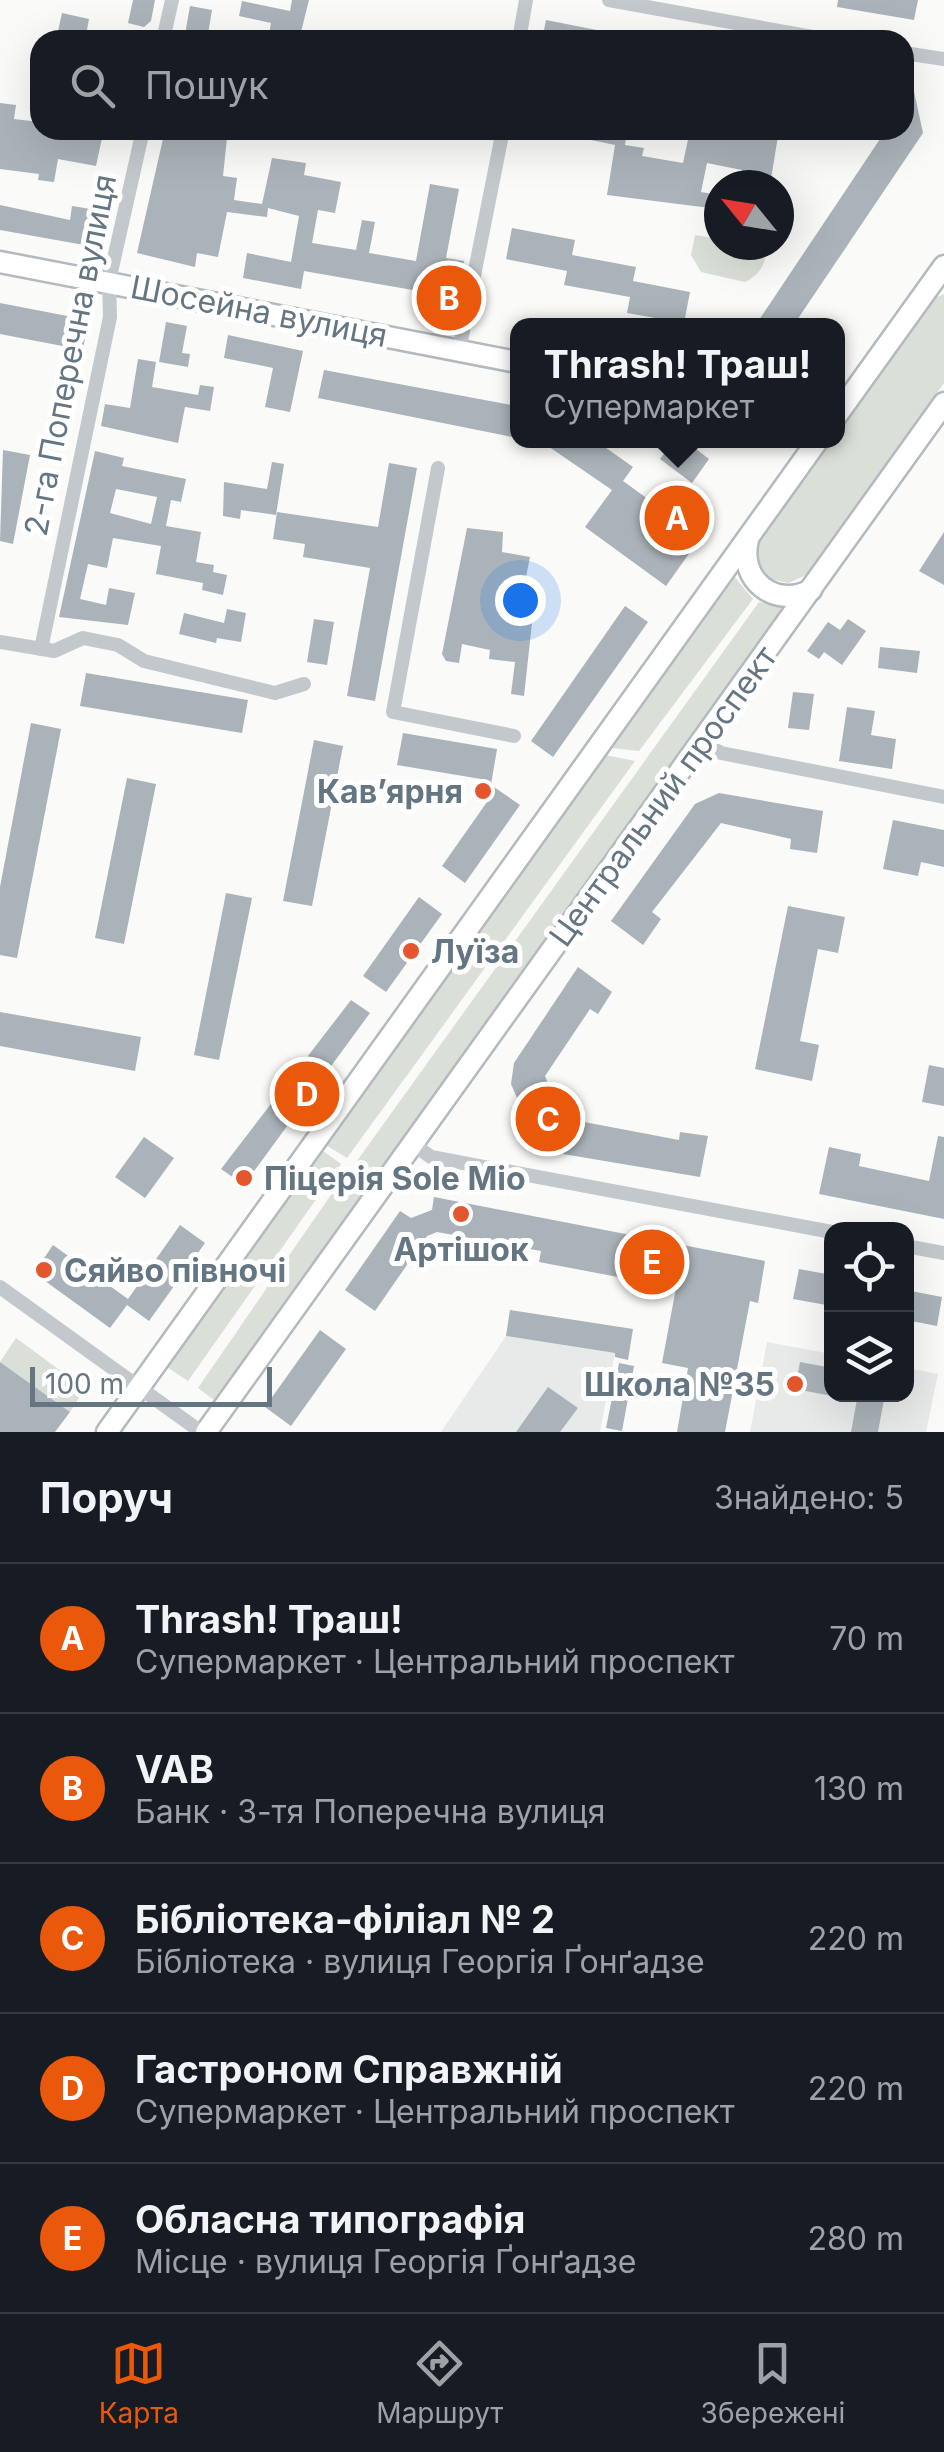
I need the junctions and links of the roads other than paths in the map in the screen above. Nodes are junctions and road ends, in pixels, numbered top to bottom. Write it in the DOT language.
graph roads {
  1 [pos="172,0"];
  2 [pos="526,0"];
  3 [pos="609,0"];
  4 [pos="165,30"];
  5 [pos="521,30"];
  6 [pos="774,30"];
  7 [pos="914,54"];
  8 [pos="944,59"];
  9 [pos="141,140"];
  10 [pos="501,140"];
  11 [pos="0,262"];
  12 [pos="944,266"];
  13 [pos="109,280"];
  14 [pos="938,282"];
  15 [pos="459,351"];
  16 [pos="510,361"];
  17 [pos="845,404"];
  18 [pos="944,404"];
  19 [pos="937,429"];
  20 [pos="812,448"];
  21 [pos="438,468"];
  22 [pos="749,538"];
  23 [pos="811,590"];
  24 [pos="0,642"];
  25 [pos="40,648"];
  26 [pos="304,684"];
  27 [pos="514,736"];
  28 [pos="702,742"];
  29 [pos="944,797"];
  30 [pos="413,1144"];
  31 [pos="824,1231"];
  32 [pos="914,1247"];
  33 [pos="944,1253"];
  34 [pos="0,1287"];
  35 [pos="139,1388"];
  36 [pos="107,1432"];
  37 [pos="204,1432"];
  1 -- 4 [label="street"];
  2 -- 5 [label="street"];
  3 -- 6 [label="street"];
  7 -- 8 [label="street"];
  9 -- 13 [label="street, 2-га Поперечна вулиця"];
  10 -- 15 [label="street"];
  11 -- 13 [label="main road, Шосейна вулиця"];
  12 -- 14 [label="main road"];
  13 -- 15 [label="main road, Шосейна вулиця"];
  13 -- 25 [label="street, 2-га Поперечна вулиця"];
  14 -- 17 [label="main road"];
  15 -- 16 [label="main road, Шосейна вулиця"];
  18 -- 19 [label="main road, Центральний проспект"];
  19 -- 23 [label="main road, Центральний проспект"];
  20 -- 22 [label="main road"];
  21 -- 27 [label="street"];
  22 -- 23 [label="main road"];
  22 -- 35 [label="main road"];
  23 -- 28 [label="main road, Центральний проспект"];
  24 -- 25 [label="street"];
  25 -- 26 [label="street"];
  28 -- 29 [label="street"];
  28 -- 30 [label="main road, Центральний проспект"];
  30 -- 31 [label="street"];
  30 -- 37 [label="main road, Центральний проспект"];
  32 -- 33 [label="street"];
  34 -- 35 [label="street"];
  35 -- 36 [label="main road"];
  35 -- 37 [label="street"];
}
